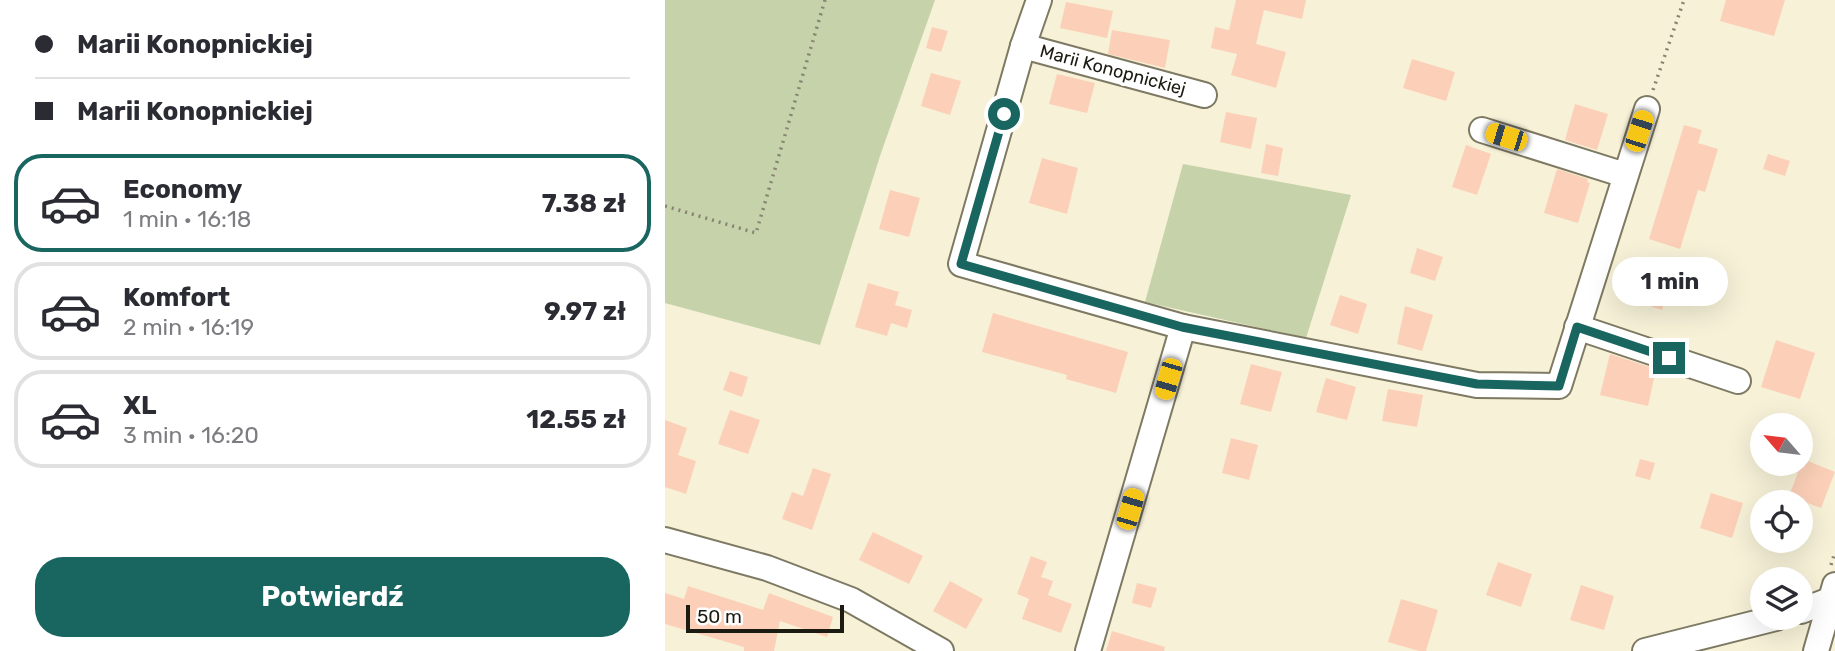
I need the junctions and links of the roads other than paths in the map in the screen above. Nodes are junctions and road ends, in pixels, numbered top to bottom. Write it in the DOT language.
graph roads {
  1 [pos="1039,0"];
  2 [pos="1023,46"];
  3 [pos="1204,94"];
  4 [pos="1647,108"];
  5 [pos="1482,130"];
  6 [pos="1625,175"];
  7 [pos="1182,327"];
  8 [pos="1577,327"];
  9 [pos="1738,381"];
  10 [pos="665,540"];
  11 [pos="1833,595"];
  12 [pos="1813,605"];
  13 [pos="1750,625"];
  14 [pos="941,651"];
  15 [pos="1088,651"];
  16 [pos="1645,651"];
  17 [pos="1816,651"];
  1 -- 2 [label="street, Marii Konopnickiej"];
  2 -- 3 [label="street, Marii Konopnickiej"];
  2 -- 7 [label="street, Marii Konopnickiej"];
  4 -- 6 [label="street, Marii Konopnickiej"];
  5 -- 6 [label="street"];
  6 -- 8 [label="street, Marii Konopnickiej"];
  7 -- 8 [label="street, Marii Konopnickiej"];
  7 -- 15 [label="street"];
  8 -- 9 [label="street"];
  10 -- 14 [label="street"];
  11 -- 12 [label="street"];
  11 -- 17 [label="street"];
  13 -- 16 [label="street"];
}
